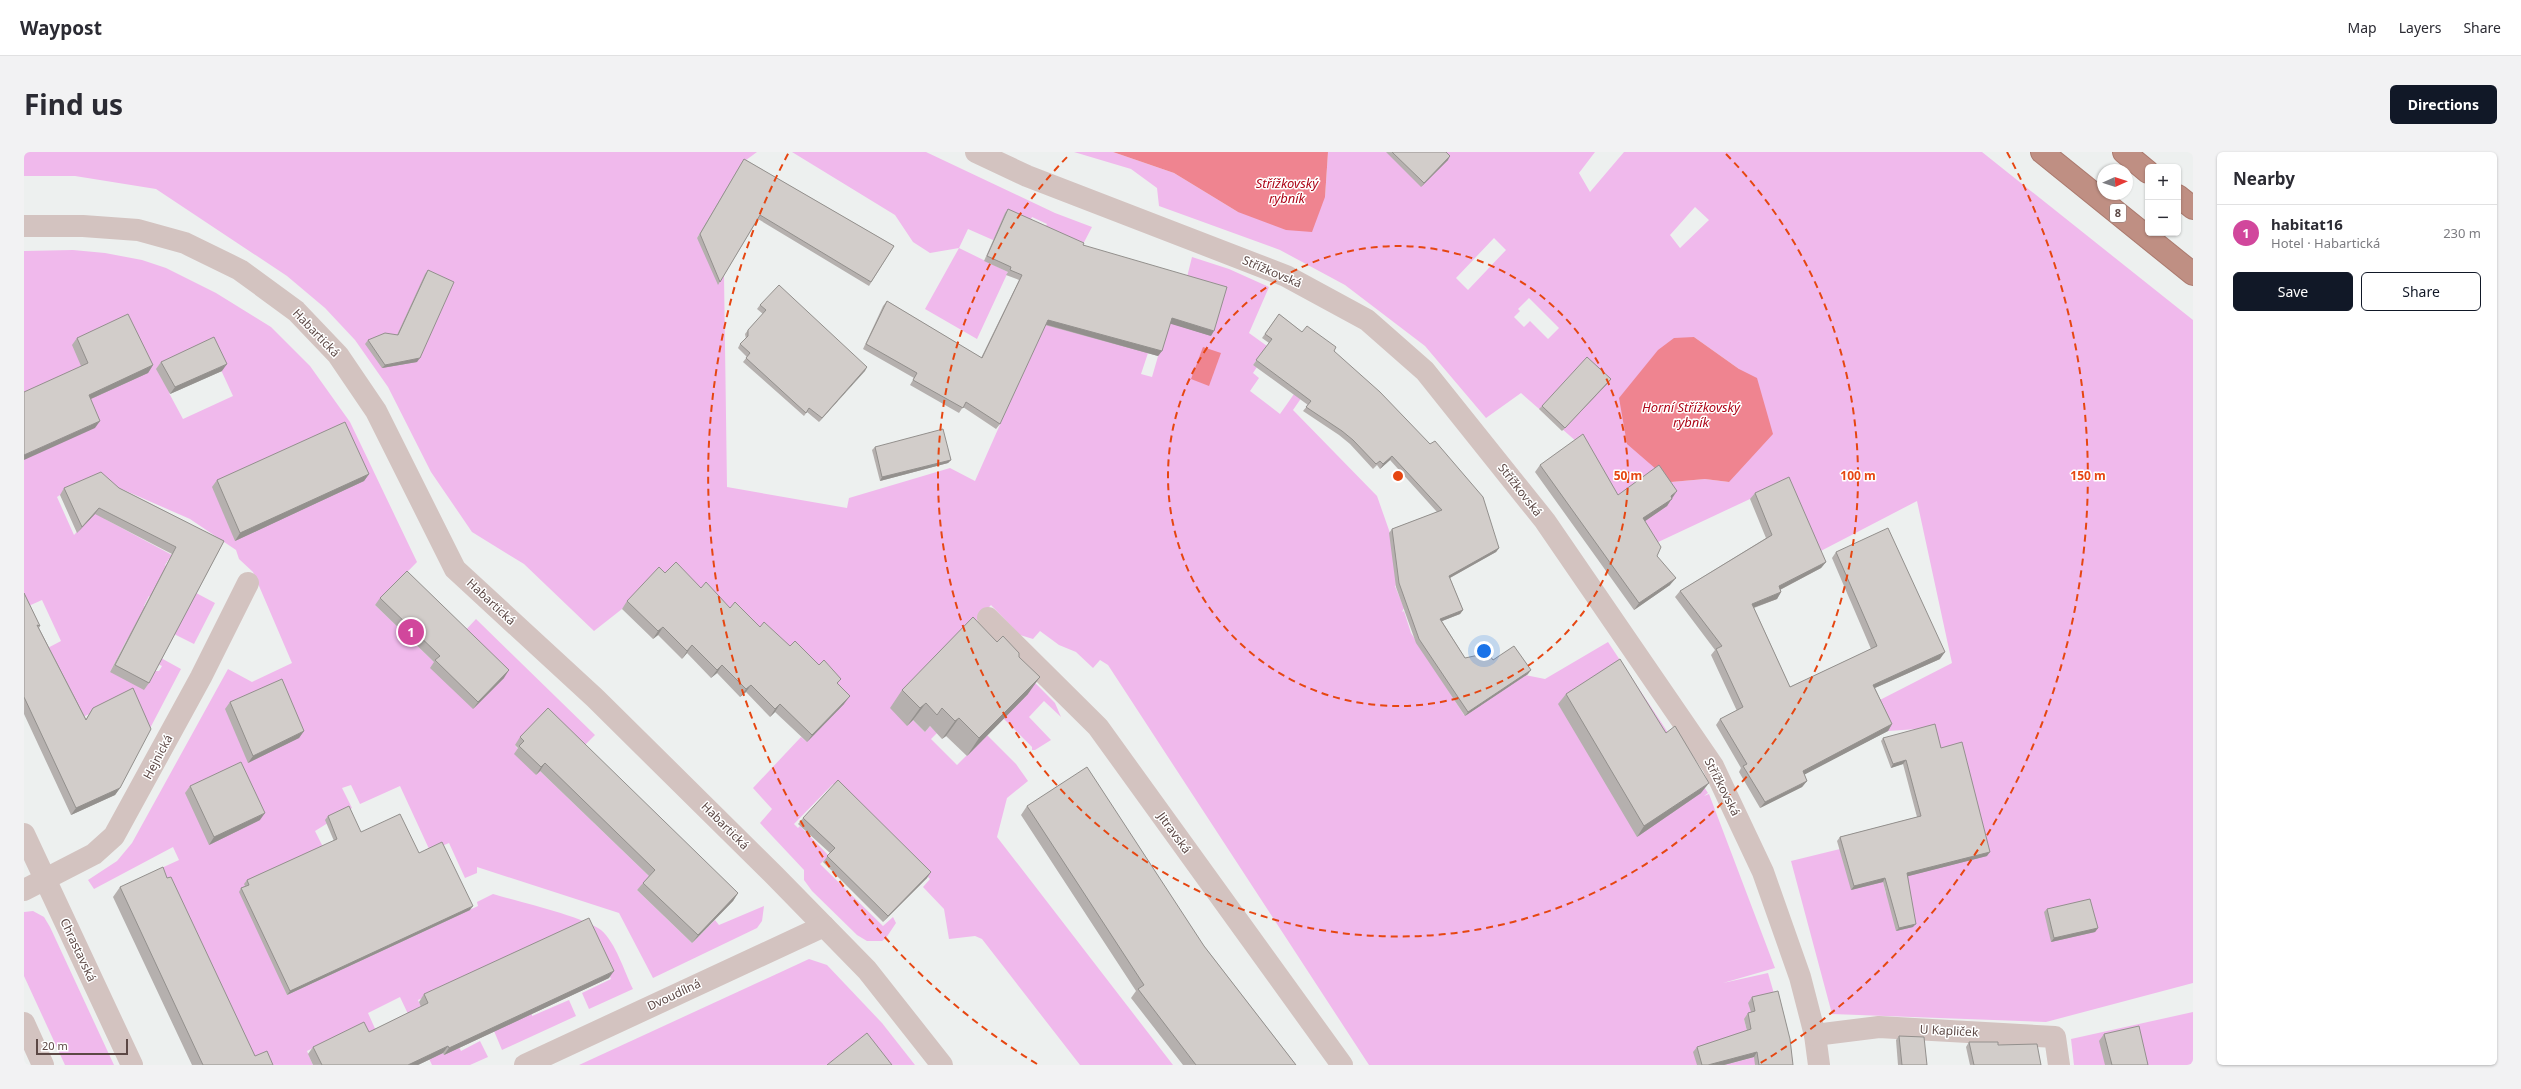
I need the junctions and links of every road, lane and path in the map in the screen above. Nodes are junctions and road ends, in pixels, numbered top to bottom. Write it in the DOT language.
graph roads {
  1 [pos="976,152"];
  2 [pos="2042,152"];
  3 [pos="2124,152"];
  4 [pos="2145,170"];
  5 [pos="2181,198"];
  6 [pos="2193,208"];
  7 [pos="24,226"];
  8 [pos="2193,274"];
  9 [pos="248,583"];
  10 [pos="988,618"];
  11 [pos="24,834"];
  12 [pos="45,881"];
  13 [pos="24,890"];
  14 [pos="824,926"];
  15 [pos="24,1023"];
  16 [pos="1815,1035"];
  17 [pos="43,1065"];
  18 [pos="132,1065"];
  19 [pos="525,1065"];
  20 [pos="942,1065"];
  21 [pos="1342,1065"];
  22 [pos="1819,1065"];
  23 [pos="2059,1065"];
  1 -- 16 [label="street, Střížkovská"];
  2 -- 8 [label="highway, 8"];
  3 -- 4 [label="highway"];
  5 -- 6 [label="highway"];
  7 -- 14 [label="street, Habartická"];
  9 -- 12 [label="street, Hejnická"];
  10 -- 21 [label="street, Jitravská"];
  11 -- 12 [label="street, Chrastavská"];
  12 -- 13 [label="street, Hejnická"];
  12 -- 18 [label="street, Chrastavská"];
  14 -- 19 [label="street, Dvoudílná"];
  14 -- 20 [label="street, Habartická"];
  15 -- 17 [label="street"];
  16 -- 22 [label="street, Střížkovská"];
  16 -- 23 [label="street, U Kapliček"];
}
